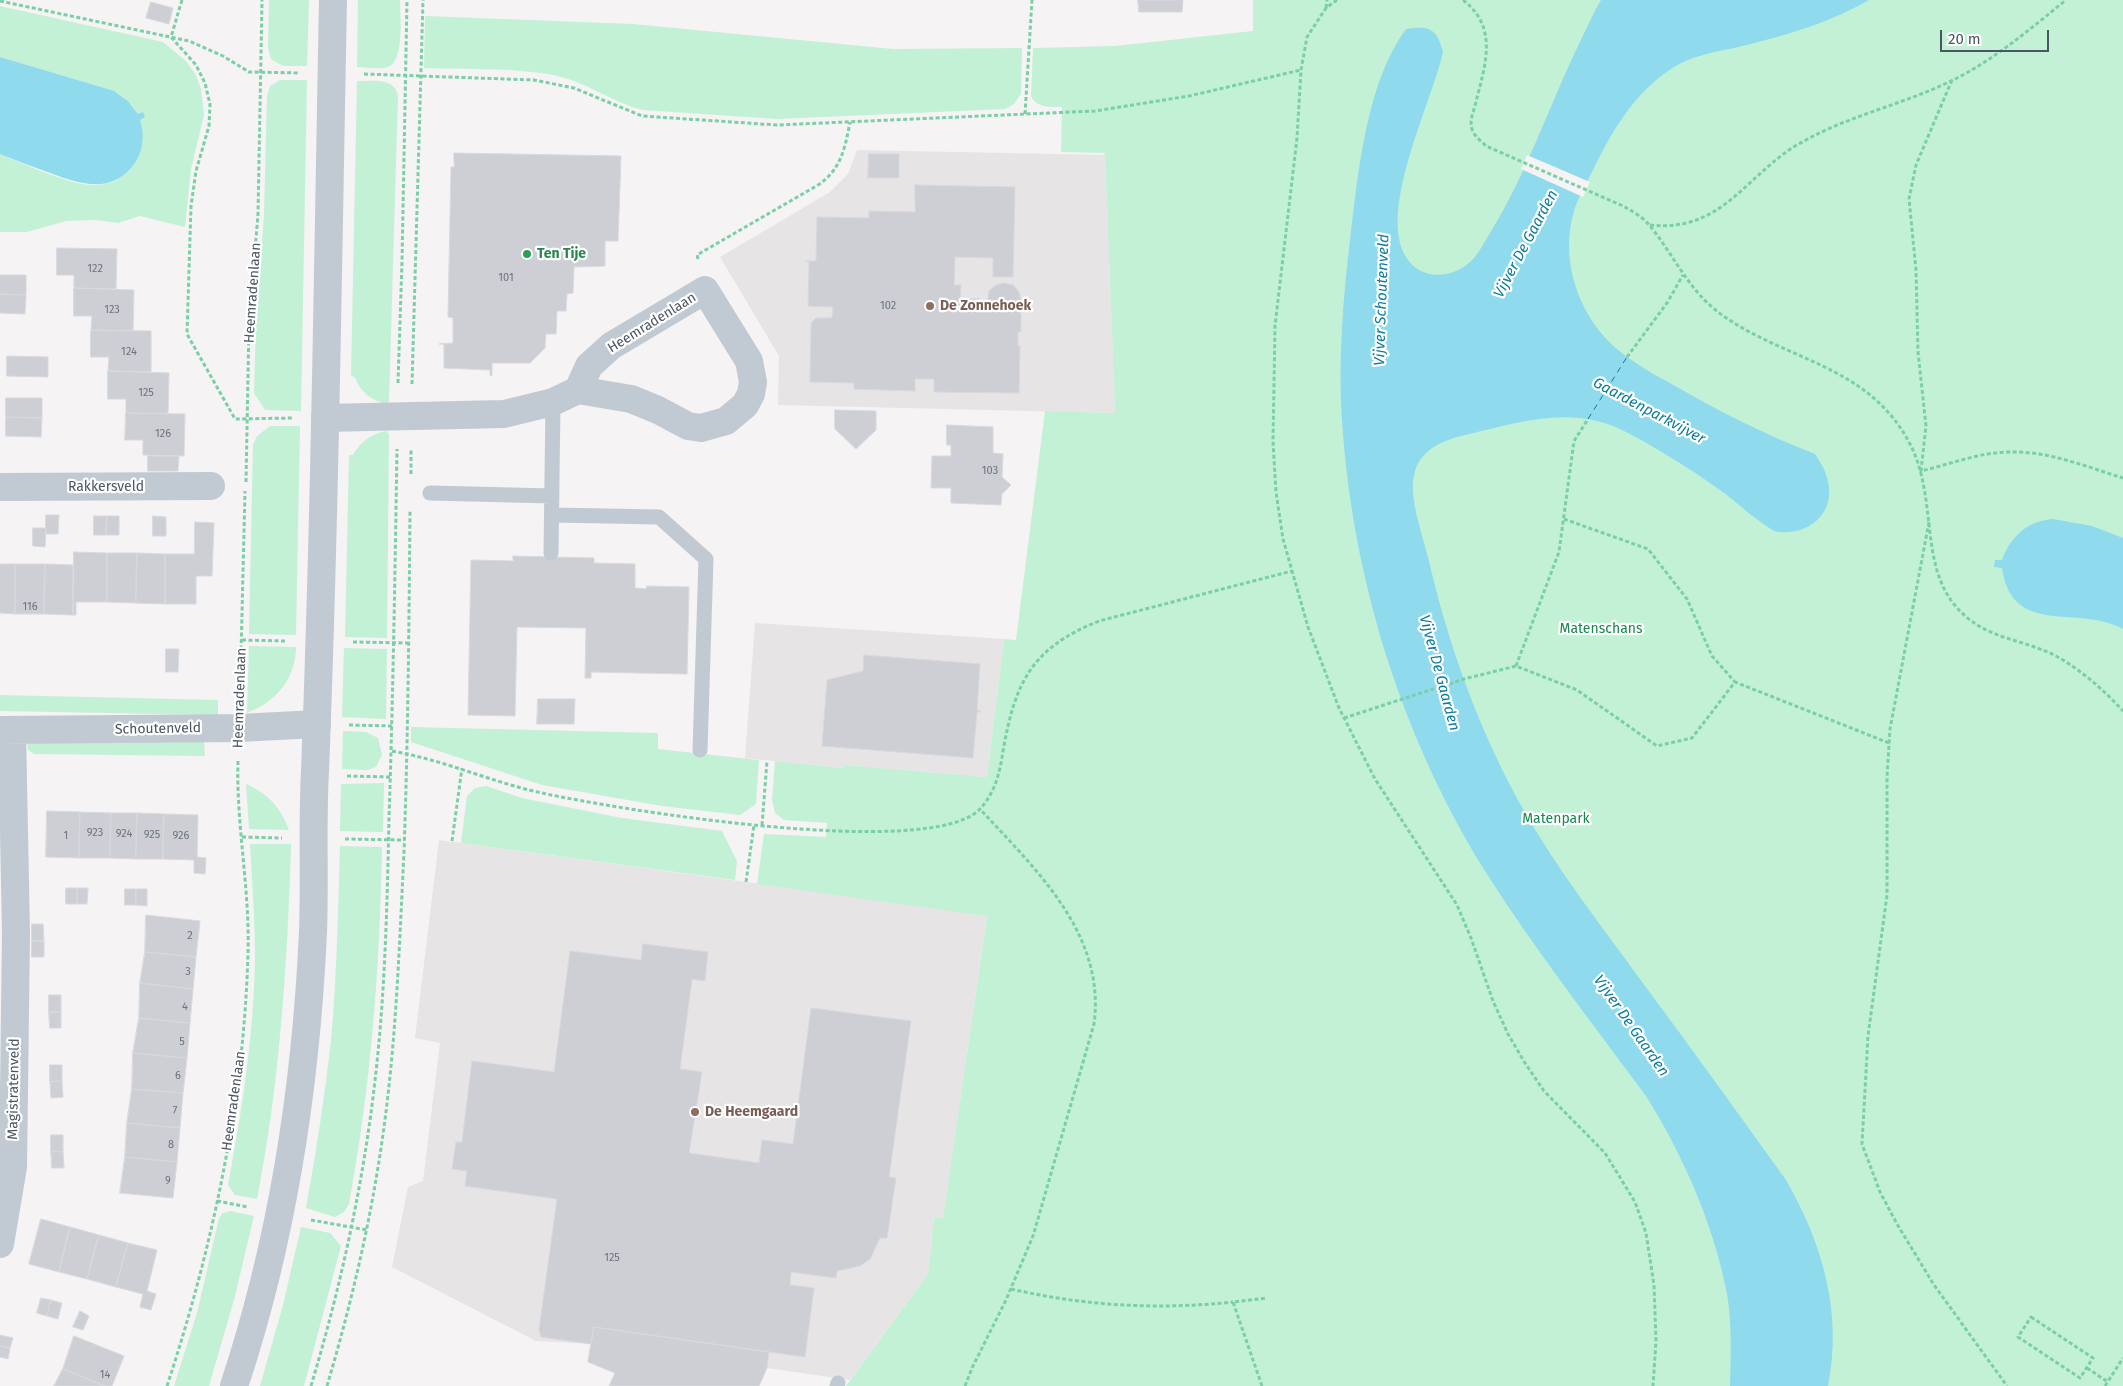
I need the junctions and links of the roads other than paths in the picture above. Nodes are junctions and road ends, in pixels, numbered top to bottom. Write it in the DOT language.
graph roads {
  1 [pos="333,0"];
  2 [pos="578,390"];
  3 [pos="553,402"];
  4 [pos="325,418"];
  5 [pos="211,486"];
  6 [pos="0,487"];
  7 [pos="430,493"];
  8 [pos="552,496"];
  9 [pos="552,515"];
  10 [pos="551,553"];
  11 [pos="317,724"];
  12 [pos="6,730"];
  13 [pos="700,750"];
  14 [pos="8,933"];
  15 [pos="0,1244"];
  16 [pos="234,1386"];
  1 -- 4 [label="street"];
  2 -- 2 [label="street, Heemradenlaan"];
  2 -- 3 [label="street"];
  3 -- 4 [label="street"];
  3 -- 8 [label="lane"];
  4 -- 11 [label="street"];
  5 -- 6 [label="street, Rakkersveld"];
  7 -- 8 [label="lane"];
  8 -- 9 [label="lane"];
  9 -- 10 [label="lane"];
  9 -- 13 [label="lane"];
  11 -- 12 [label="street, Schoutenveld"];
  11 -- 16 [label="street"];
  12 -- 14 [label="street, Magistratenveld"];
  14 -- 15 [label="street, Magistratenveld"];
}
